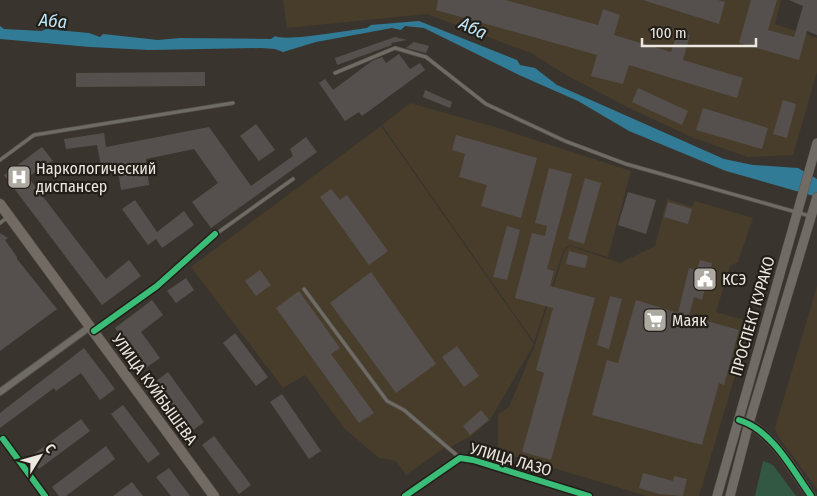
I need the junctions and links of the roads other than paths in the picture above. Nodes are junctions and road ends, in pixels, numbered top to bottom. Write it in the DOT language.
graph roads {
  1 [pos="335,73"];
  2 [pos="233,103"];
  3 [pos="817,143"];
  4 [pos="0,160"];
  5 [pos="293,179"];
  6 [pos="816,200"];
  7 [pos="0,204"];
  8 [pos="797,212"];
  9 [pos="9,216"];
  10 [pos="811,217"];
  11 [pos="0,223"];
  12 [pos="215,234"];
  13 [pos="304,289"];
  14 [pos="92,328"];
  15 [pos="0,392"];
  16 [pos="738,420"];
  17 [pos="749,423"];
  18 [pos="3,439"];
  19 [pos="460,458"];
  20 [pos="45,496"];
  21 [pos="214,496"];
  22 [pos="405,496"];
  23 [pos="589,496"];
  24 [pos="717,496"];
  25 [pos="730,496"];
  26 [pos="811,496"];
  1 -- 8 [label="lane"];
  2 -- 4 [label="lane"];
  3 -- 8 [label="main road, ПРОСПЕКТ КУРАКО"];
  5 -- 12 [label="lane"];
  6 -- 10 [label="main road, ПРОСПЕКТ КУРАКО"];
  7 -- 9 [label="main road, УЛИЦА КУЙБЫШЕВА"];
  8 -- 10 [label="lane"];
  8 -- 16 [label="main road, ПРОСПЕКТ КУРАКО"];
  9 -- 11 [label="lane"];
  9 -- 14 [label="main road, УЛИЦА КУЙБЫШЕВА"];
  10 -- 17 [label="main road, ПРОСПЕКТ КУРАКО"];
  12 -- 14 [label="street"];
  13 -- 19 [label="lane"];
  14 -- 15 [label="street"];
  14 -- 21 [label="main road, УЛИЦА КУЙБЫШЕВА"];
  16 -- 17 [label="street"];
  16 -- 24 [label="main road, ПРОСПЕКТ КУРАКО"];
  17 -- 25 [label="main road, ПРОСПЕКТ КУРАКО"];
  17 -- 26 [label="street"];
  18 -- 20 [label="street"];
  19 -- 22 [label="street, УЛИЦА ЛАЗО"];
  19 -- 23 [label="street, УЛИЦА ЛАЗО"];
}
